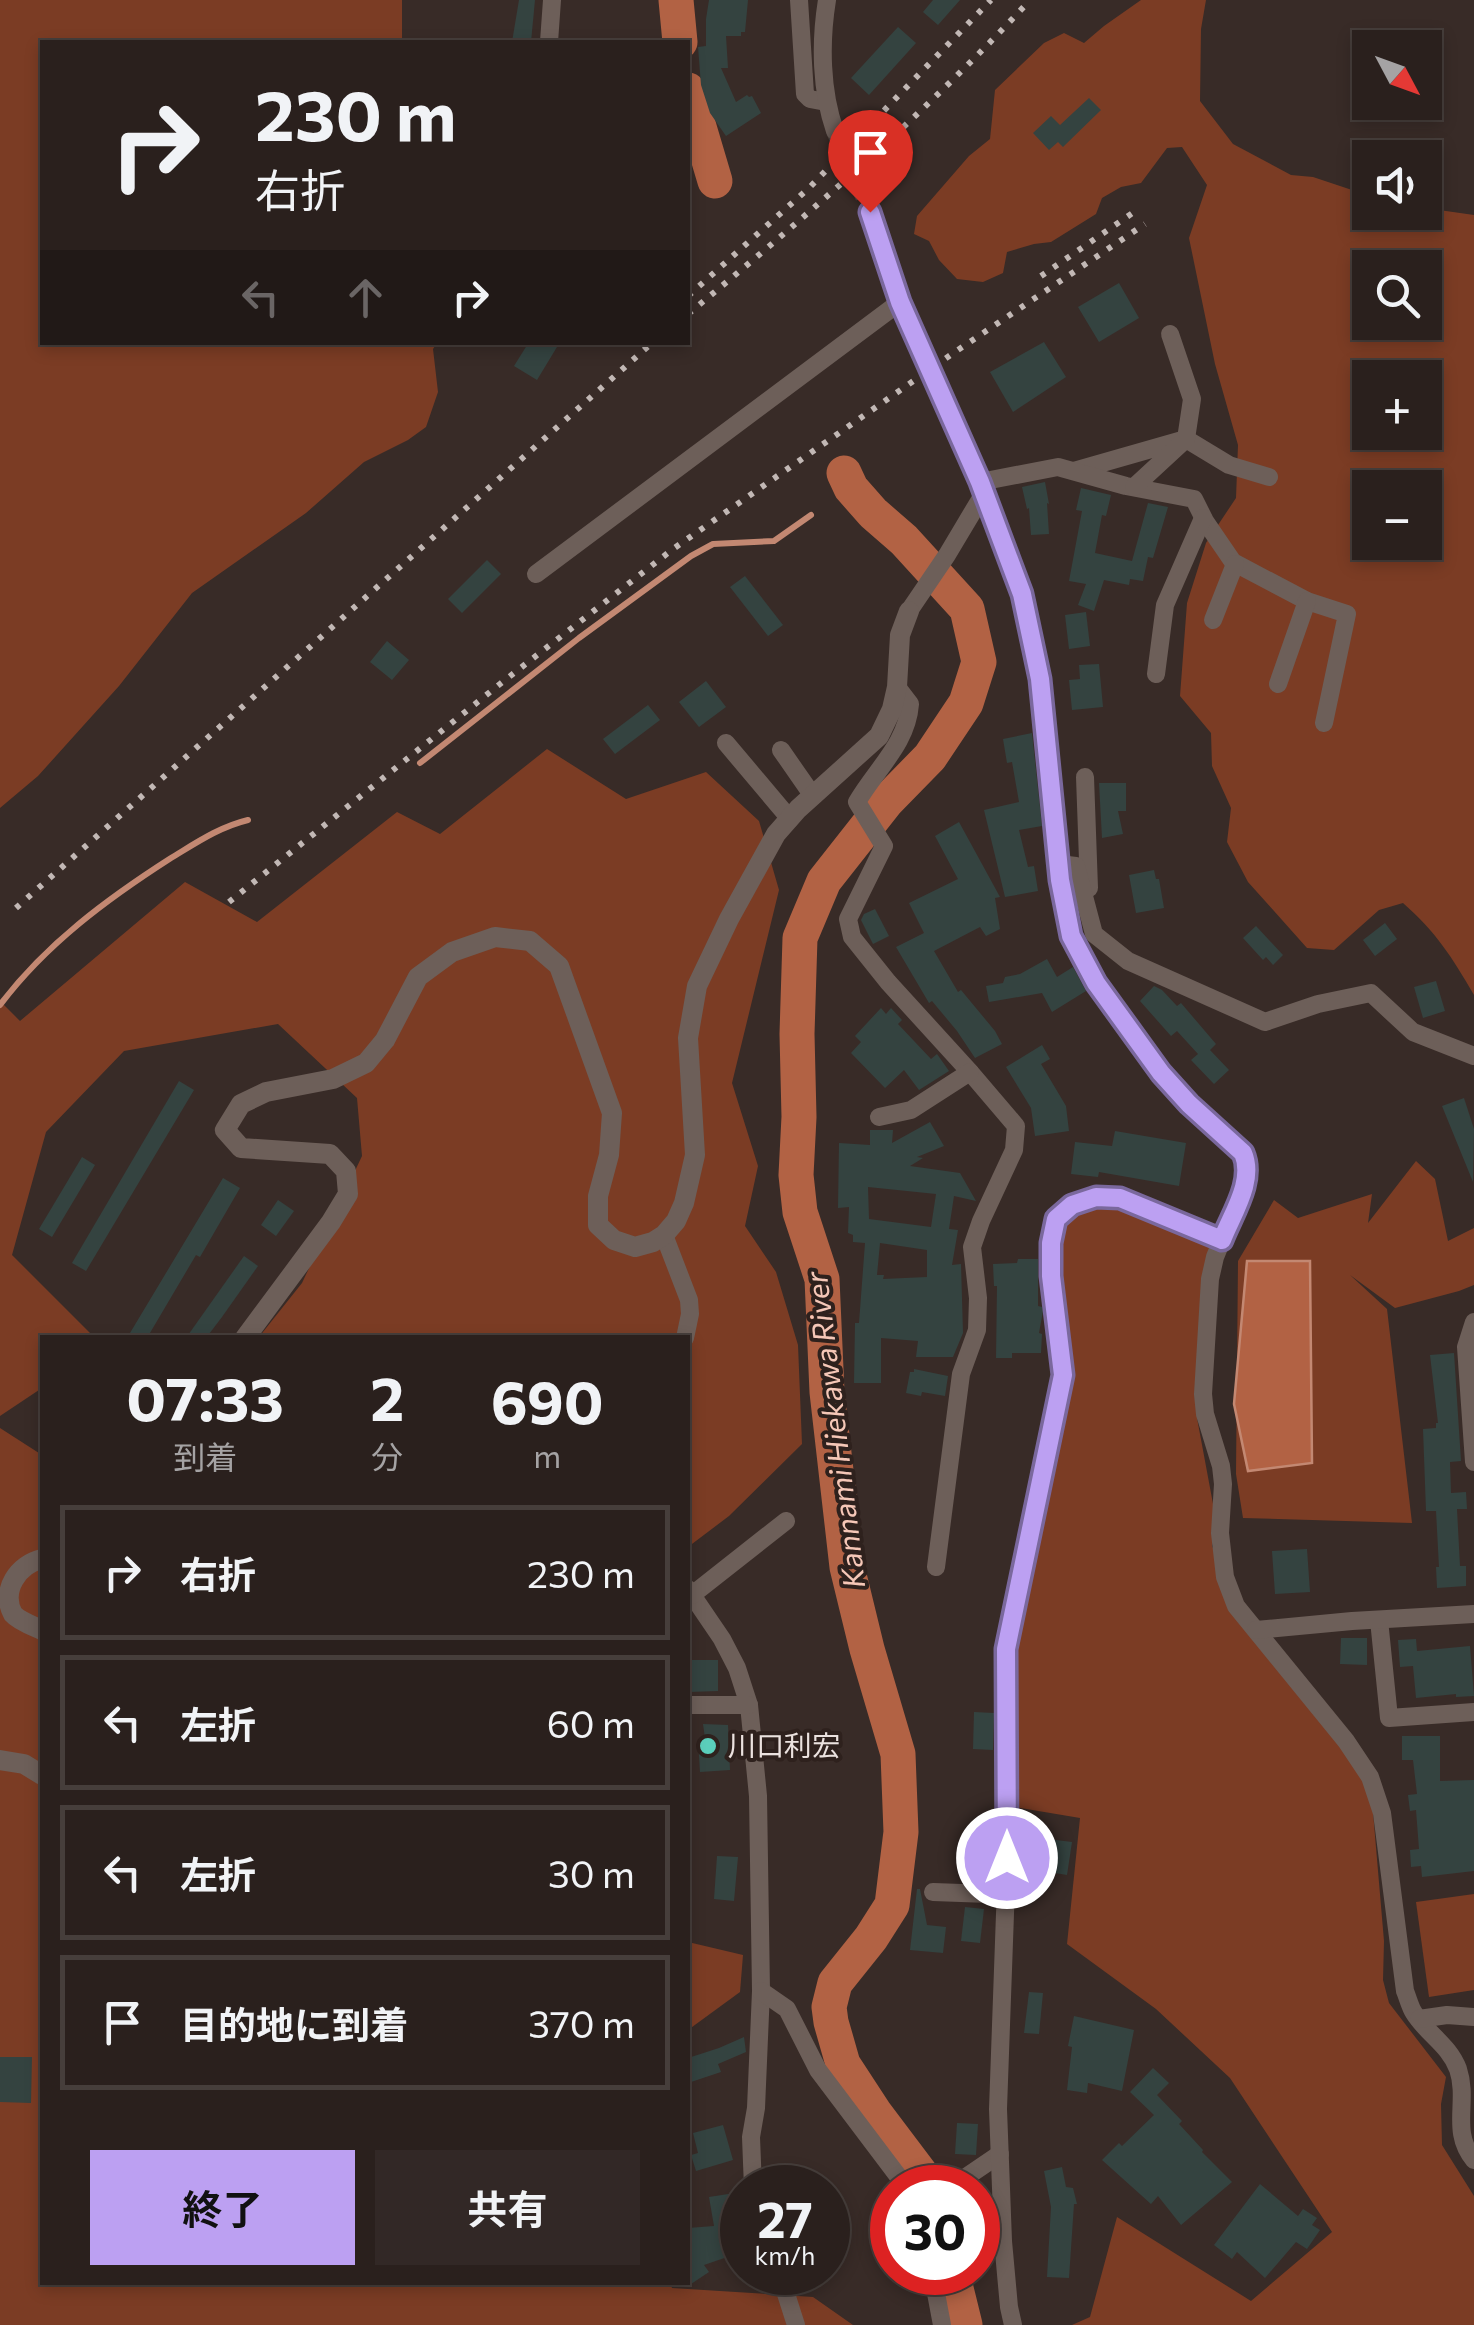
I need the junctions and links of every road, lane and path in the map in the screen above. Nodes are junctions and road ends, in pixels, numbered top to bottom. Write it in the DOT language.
graph roads {
  1 [pos="552,0"];
  2 [pos="798,0"];
  3 [pos="827,0"];
  4 [pos="549,40"];
  5 [pos="826,102"];
  6 [pos="835,131"];
  7 [pos="870,212"];
  8 [pos="900,302"];
  9 [pos="1170,334"];
  10 [pos="1186,439"];
  11 [pos="1073,471"];
  12 [pos="1269,477"];
  13 [pos="1134,486"];
  14 [pos="982,488"];
  15 [pos="1203,518"];
  16 [pos="1236,564"];
  17 [pos="536,574"];
  18 [pos="1307,601"];
  19 [pos="909,611"];
  20 [pos="1213,620"];
  21 [pos="1156,674"];
  22 [pos="1278,684"];
  23 [pos="897,687"];
  24 [pos="1324,723"];
  25 [pos="726,743"];
  26 [pos="782,750"];
  27 [pos="1086,777"];
  28 [pos="814,796"];
  29 [pos="790,819"];
  30 [pos="1059,864"];
  31 [pos="1090,918"];
  32 [pos="1474,1056"];
  33 [pos="970,1072"];
  34 [pos="879,1117"];
  35 [pos="664,1235"];
  36 [pos="1222,1240"];
  37 [pos="1474,1322"];
  38 [pos="247,1335"];
  39 [pos="685,1335"];
  40 [pos="1474,1462"];
  41 [pos="786,1521"];
  42 [pos="40,1560"];
  43 [pos="936,1567"];
  44 [pos="690,1592"];
  45 [pos="1474,1614"];
  46 [pos="1379,1620"];
  47 [pos="40,1629"];
  48 [pos="1256,1630"];
  49 [pos="690,1705"];
  50 [pos="749,1705"];
  51 [pos="1474,1712"];
  52 [pos="0,1760"];
  53 [pos="40,1774"];
  54 [pos="1007,1858"];
  55 [pos="933,1892"];
  56 [pos="761,1991"];
  57 [pos="1474,2018"];
  58 [pos="1419,2019"];
  59 [pos="1468,2086"];
  60 [pos="1000,2154"];
  61 [pos="1474,2160"];
  62 [pos="753,2165"];
  63 [pos="890,2165"];
  64 [pos="984,2165"];
  65 [pos="786,2295"];
  66 [pos="936,2295"];
  67 [pos="796,2325"];
  68 [pos="942,2325"];
  69 [pos="1013,2325"];
  1 -- 4 [label="street"];
  2 -- 5 [label="street"];
  3 -- 5 [label="street"];
  5 -- 6 [label="street"];
  7 -- 8 [label="street"];
  8 -- 14 [label="street"];
  8 -- 17 [label="street"];
  9 -- 10 [label="street"];
  10 -- 11 [label="street"];
  10 -- 12 [label="street"];
  10 -- 13 [label="street"];
  11 -- 13 [label="street"];
  11 -- 14 [label="street"];
  13 -- 15 [label="street"];
  14 -- 19 [label="street"];
  14 -- 30 [label="street"];
  15 -- 16 [label="street"];
  15 -- 21 [label="street"];
  16 -- 18 [label="street"];
  16 -- 20 [label="street"];
  18 -- 22 [label="street"];
  18 -- 24 [label="street"];
  19 -- 23 [label="street"];
  23 -- 28 [label="street"];
  23 -- 33 [label="street"];
  25 -- 29 [label="street"];
  26 -- 28 [label="street"];
  27 -- 31 [label="street"];
  28 -- 29 [label="street"];
  29 -- 35 [label="street"];
  30 -- 31 [label="street"];
  30 -- 36 [label="street"];
  31 -- 32 [label="street"];
  33 -- 34 [label="street"];
  33 -- 43 [label="street"];
  35 -- 38 [label="street"];
  35 -- 39 [label="street"];
  36 -- 48 [label="street"];
  36 -- 54 [label="street"];
  37 -- 40 [label="street"];
  41 -- 44 [label="street"];
  42 -- 47 [label="street"];
  44 -- 50 [label="street"];
  45 -- 46 [label="street"];
  46 -- 48 [label="street"];
  46 -- 51 [label="street"];
  48 -- 58 [label="street"];
  49 -- 50 [label="street"];
  50 -- 56 [label="street"];
  52 -- 53 [label="street"];
  54 -- 55 [label="street"];
  54 -- 60 [label="street"];
  56 -- 62 [label="street"];
  56 -- 63 [label="street"];
  57 -- 58 [label="street"];
  58 -- 59 [label="street"];
  59 -- 61 [label="street"];
  60 -- 64 [label="street"];
  60 -- 69 [label="street"];
  65 -- 67 [label="street"];
  66 -- 68 [label="street"];
}
